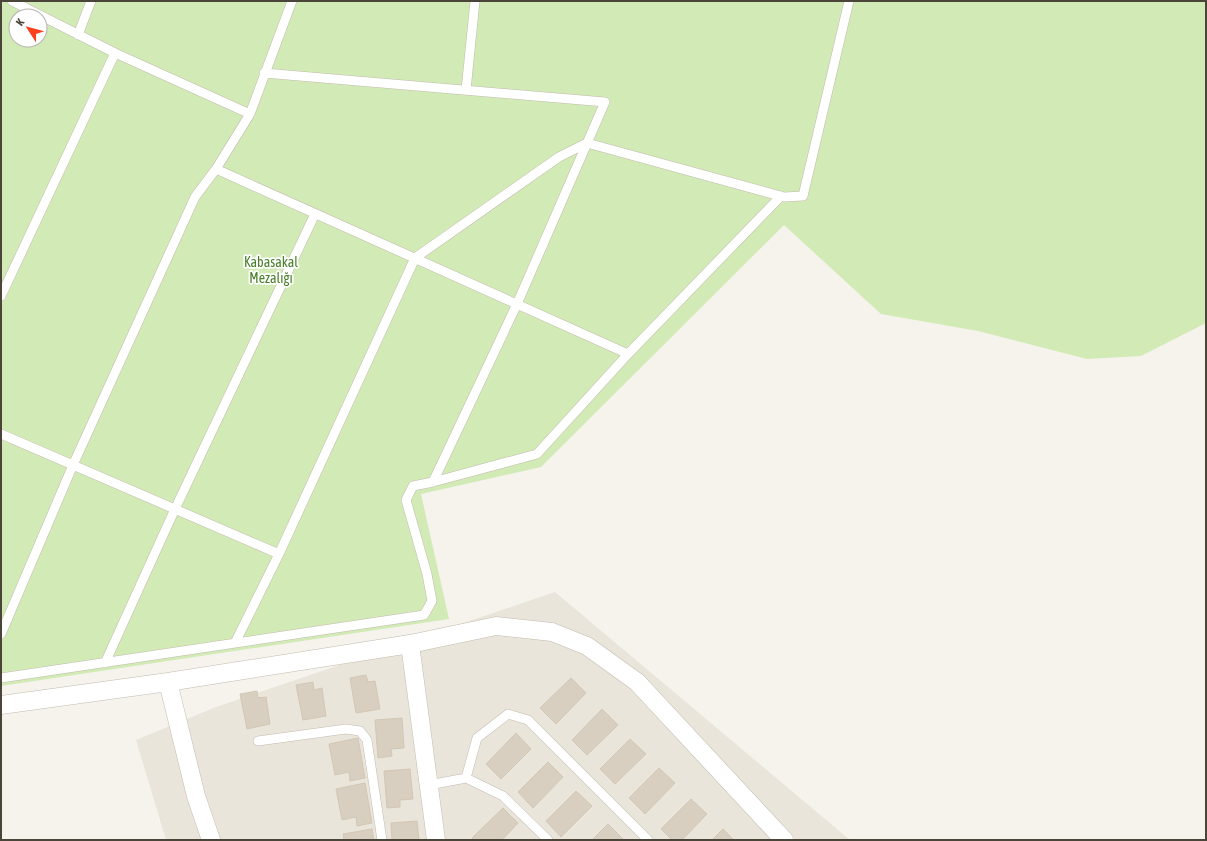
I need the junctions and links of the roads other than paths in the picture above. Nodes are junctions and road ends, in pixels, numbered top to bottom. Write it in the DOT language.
graph roads {
  1 [pos="12,1"];
  2 [pos="91,1"];
  3 [pos="292,1"];
  4 [pos="475,1"];
  5 [pos="849,1"];
  6 [pos="78,34"];
  7 [pos="115,53"];
  8 [pos="264,73"];
  9 [pos="466,90"];
  10 [pos="250,114"];
  11 [pos="587,143"];
  12 [pos="216,169"];
  13 [pos="781,196"];
  14 [pos="315,214"];
  15 [pos="415,258"];
  16 [pos="1,296"];
  17 [pos="517,304"];
  18 [pos="628,354"];
  19 [pos="1,434"];
  20 [pos="73,465"];
  21 [pos="433,482"];
  22 [pos="175,509"];
  23 [pos="279,554"];
  24 [pos="1,634"];
  25 [pos="235,643"];
  26 [pos="410,644"];
  27 [pos="105,664"];
  28 [pos="1,678"];
  29 [pos="168,682"];
  30 [pos="1,705"];
  31 [pos="258,741"];
  32 [pos="466,778"];
  33 [pos="429,785"];
  34 [pos="211,840"];
  35 [pos="382,840"];
  36 [pos="436,840"];
  37 [pos="548,840"];
  38 [pos="648,840"];
  39 [pos="784,840"];
  1 -- 6 [label="lane"];
  2 -- 6 [label="lane"];
  3 -- 8 [label="lane"];
  4 -- 9 [label="lane"];
  5 -- 13 [label="lane"];
  6 -- 7 [label="lane"];
  7 -- 10 [label="lane"];
  7 -- 16 [label="lane"];
  8 -- 9 [label="lane"];
  8 -- 10 [label="lane"];
  9 -- 11 [label="lane"];
  10 -- 12 [label="lane"];
  11 -- 13 [label="lane"];
  11 -- 15 [label="lane"];
  11 -- 17 [label="lane"];
  12 -- 14 [label="lane"];
  12 -- 20 [label="lane"];
  13 -- 18 [label="lane"];
  14 -- 15 [label="lane"];
  14 -- 22 [label="lane"];
  15 -- 17 [label="lane"];
  15 -- 23 [label="lane"];
  17 -- 18 [label="lane"];
  17 -- 21 [label="lane"];
  18 -- 21 [label="lane"];
  19 -- 20 [label="lane"];
  20 -- 22 [label="lane"];
  20 -- 24 [label="lane"];
  21 -- 25 [label="lane"];
  22 -- 23 [label="lane"];
  22 -- 27 [label="lane"];
  23 -- 25 [label="lane"];
  25 -- 27 [label="lane"];
  26 -- 29 [label="street"];
  26 -- 33 [label="street"];
  26 -- 39 [label="street"];
  27 -- 28 [label="lane"];
  29 -- 30 [label="street"];
  29 -- 34 [label="street"];
  31 -- 35 [label="lane"];
  32 -- 33 [label="lane"];
  32 -- 37 [label="lane"];
  32 -- 38 [label="lane"];
  33 -- 36 [label="street"];
}
